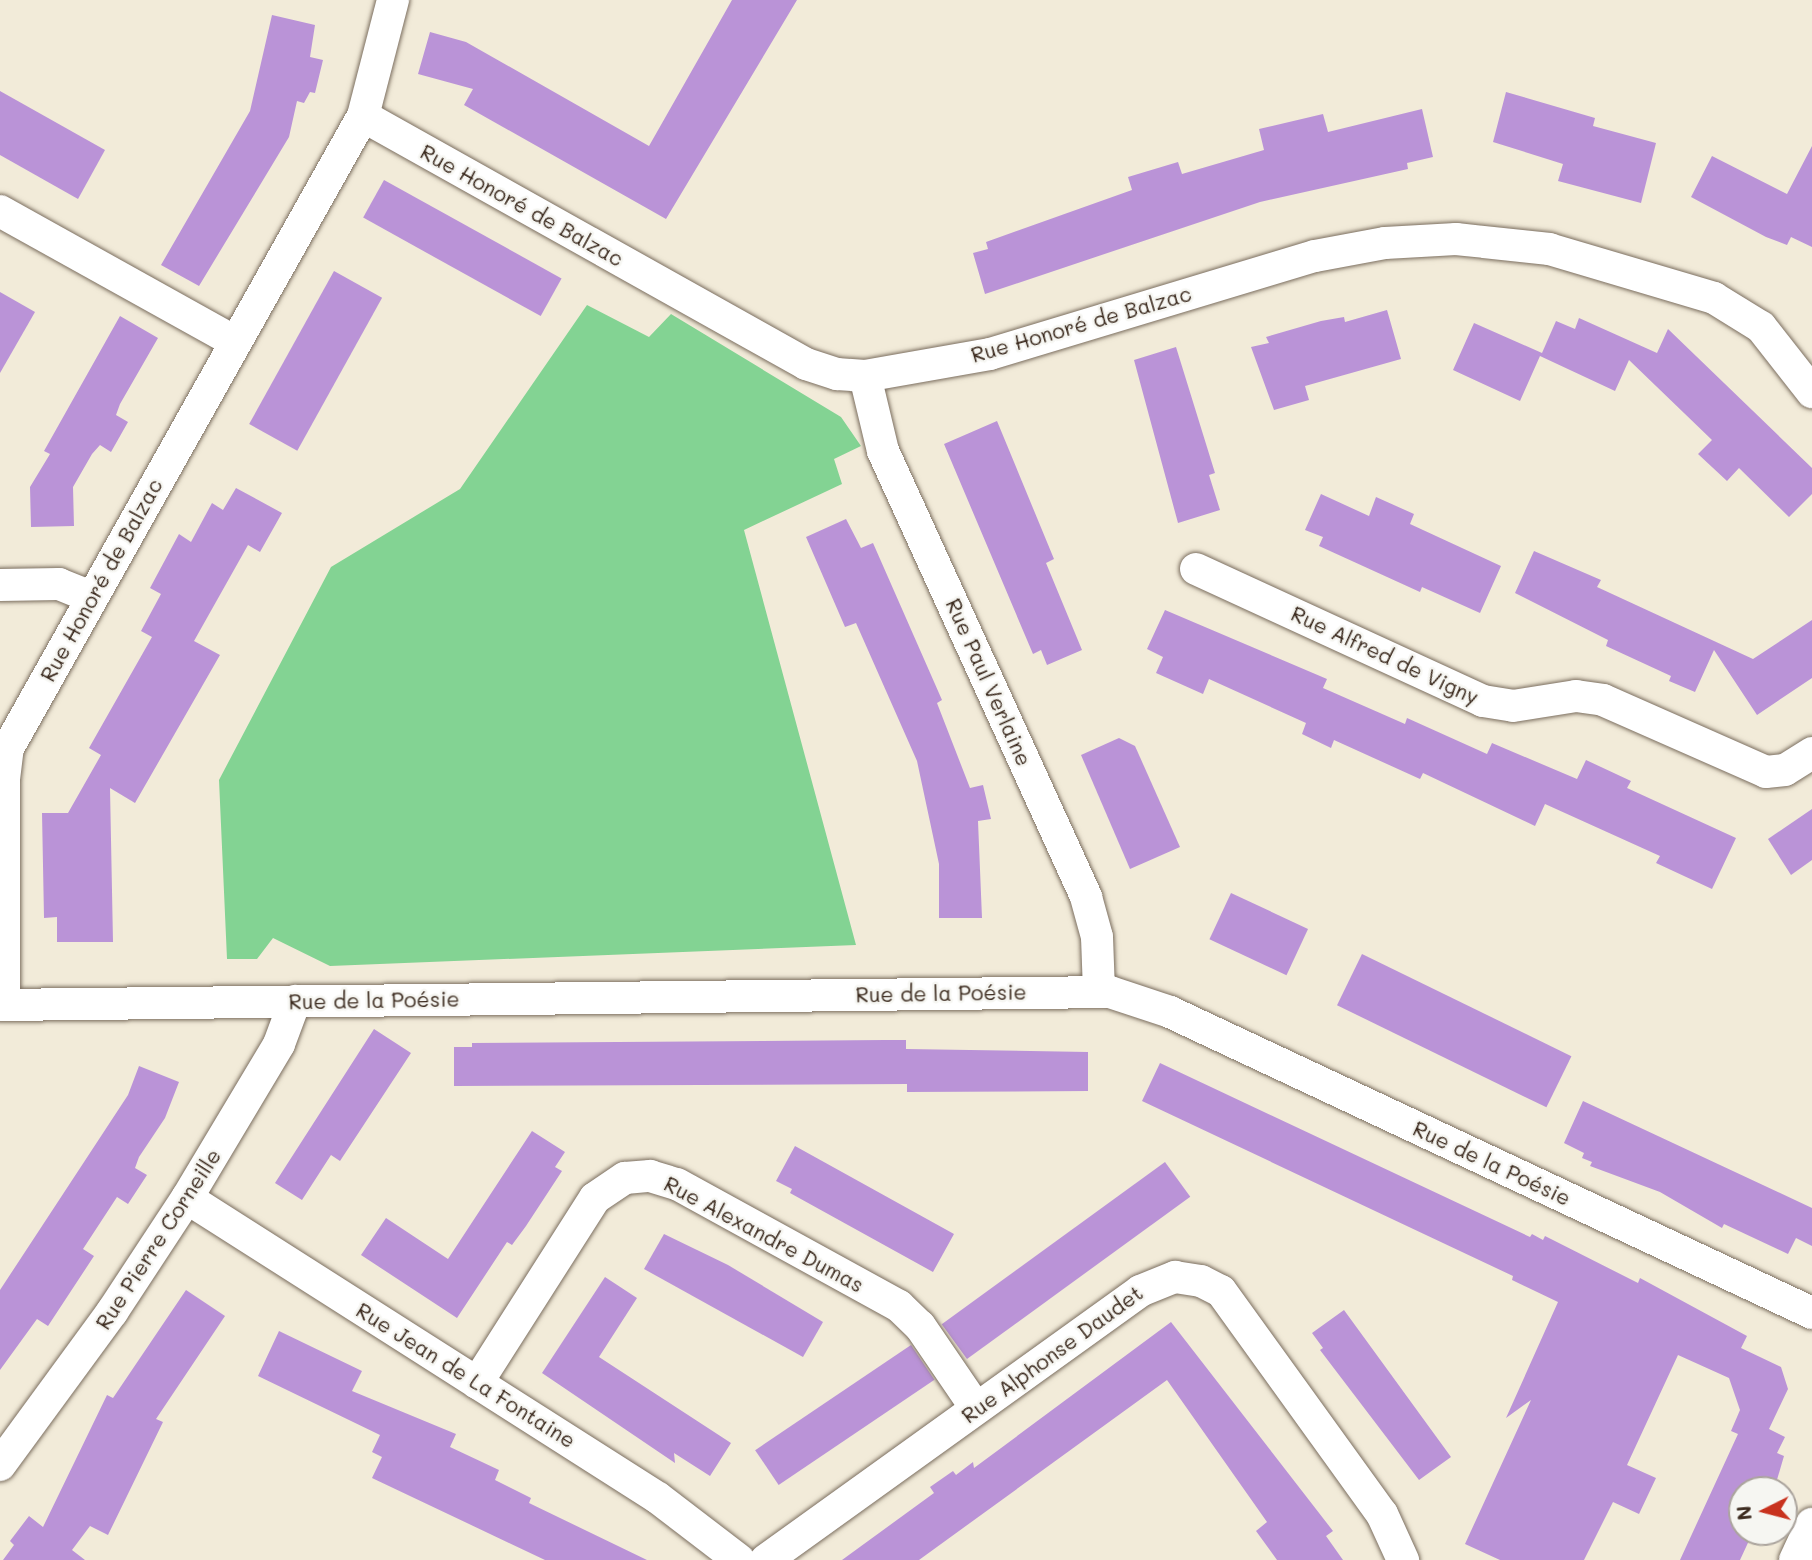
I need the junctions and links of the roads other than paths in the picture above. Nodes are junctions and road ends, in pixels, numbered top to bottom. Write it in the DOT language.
graph roads {
  1 [pos="385,4"];
  2 [pos="363,116"];
  3 [pos="0,211"];
  4 [pos="234,341"];
  5 [pos="865,376"];
  6 [pos="1812,393"];
  7 [pos="1196,569"];
  8 [pos="0,585"];
  9 [pos="92,597"];
  10 [pos="1812,753"];
  11 [pos="1099,992"];
  12 [pos="295,1001"];
  13 [pos="2,1005"];
  14 [pos="187,1198"];
  15 [pos="1812,1313"];
  16 [pos="477,1383"];
  17 [pos="976,1408"];
  18 [pos="0,1465"];
  19 [pos="1812,1524"];
  20 [pos="738,1560"];
  21 [pos="766,1560"];
  22 [pos="1403,1560"];
  23 [pos="1795,1560"];
  1 -- 2 [label="street, Rue Honoré de Balzac"];
  2 -- 4 [label="street, Rue Honoré de Balzac"];
  2 -- 5 [label="street, Rue Honoré de Balzac"];
  3 -- 4 [label="street"];
  4 -- 9 [label="street, Rue Honoré de Balzac"];
  5 -- 6 [label="street, Rue Honoré de Balzac"];
  5 -- 11 [label="street, Rue Paul Verlaine"];
  7 -- 10 [label="street, Rue Alfred de Vigny"];
  8 -- 9 [label="street"];
  9 -- 13 [label="street, Rue Honoré de Balzac"];
  11 -- 12 [label="street, Rue de la Poésie"];
  11 -- 15 [label="street, Rue de la Poésie"];
  12 -- 13 [label="street, Rue de la Poésie"];
  12 -- 14 [label="street, Rue Pierre Corneille"];
  14 -- 16 [label="street, Rue Jean de La Fontaine"];
  14 -- 18 [label="street, Rue Pierre Corneille"];
  16 -- 17 [label="street, Rue Alexandre Dumas"];
  16 -- 20 [label="street, Rue Jean de La Fontaine"];
  17 -- 21 [label="street, Rue Alphonse Daudet"];
  17 -- 22 [label="street, Rue Alphonse Daudet"];
  19 -- 23 [label="street"];
}
